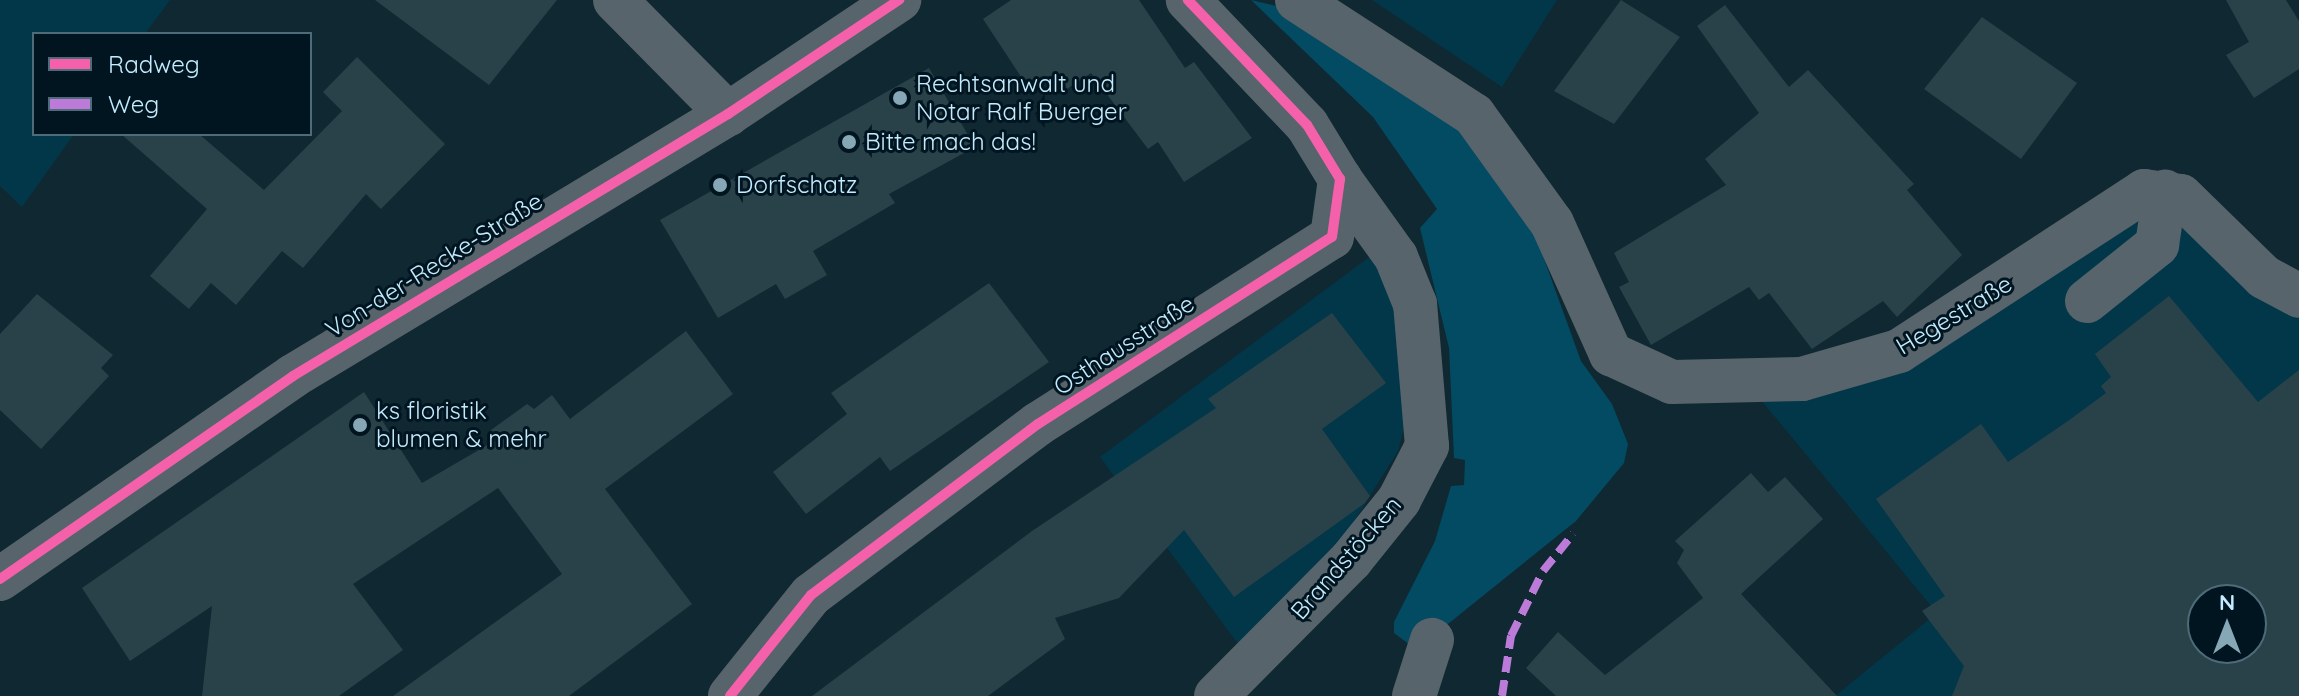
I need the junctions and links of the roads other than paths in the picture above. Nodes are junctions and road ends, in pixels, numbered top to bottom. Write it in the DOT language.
graph roads {
  1 [pos="615,0"];
  2 [pos="899,0"];
  3 [pos="1188,0"];
  4 [pos="1297,0"];
  5 [pos="728,114"];
  6 [pos="1340,179"];
  7 [pos="2165,192"];
  8 [pos="2299,296"];
  9 [pos="2087,301"];
  10 [pos="0,579"];
  11 [pos="1432,640"];
  12 [pos="730,696"];
  13 [pos="1216,696"];
  14 [pos="1414,696"];
  1 -- 5 [label="street"];
  2 -- 5 [label="street, Von-der-Recke-Straße"];
  3 -- 6 [label="street"];
  4 -- 7 [label="street, Hegestraße"];
  5 -- 10 [label="street, Von-der-Recke-Straße"];
  6 -- 12 [label="street, Osthausstraße"];
  6 -- 13 [label="street, Brandstöcken"];
  7 -- 8 [label="street"];
  7 -- 9 [label="street"];
  11 -- 14 [label="street"];
}
